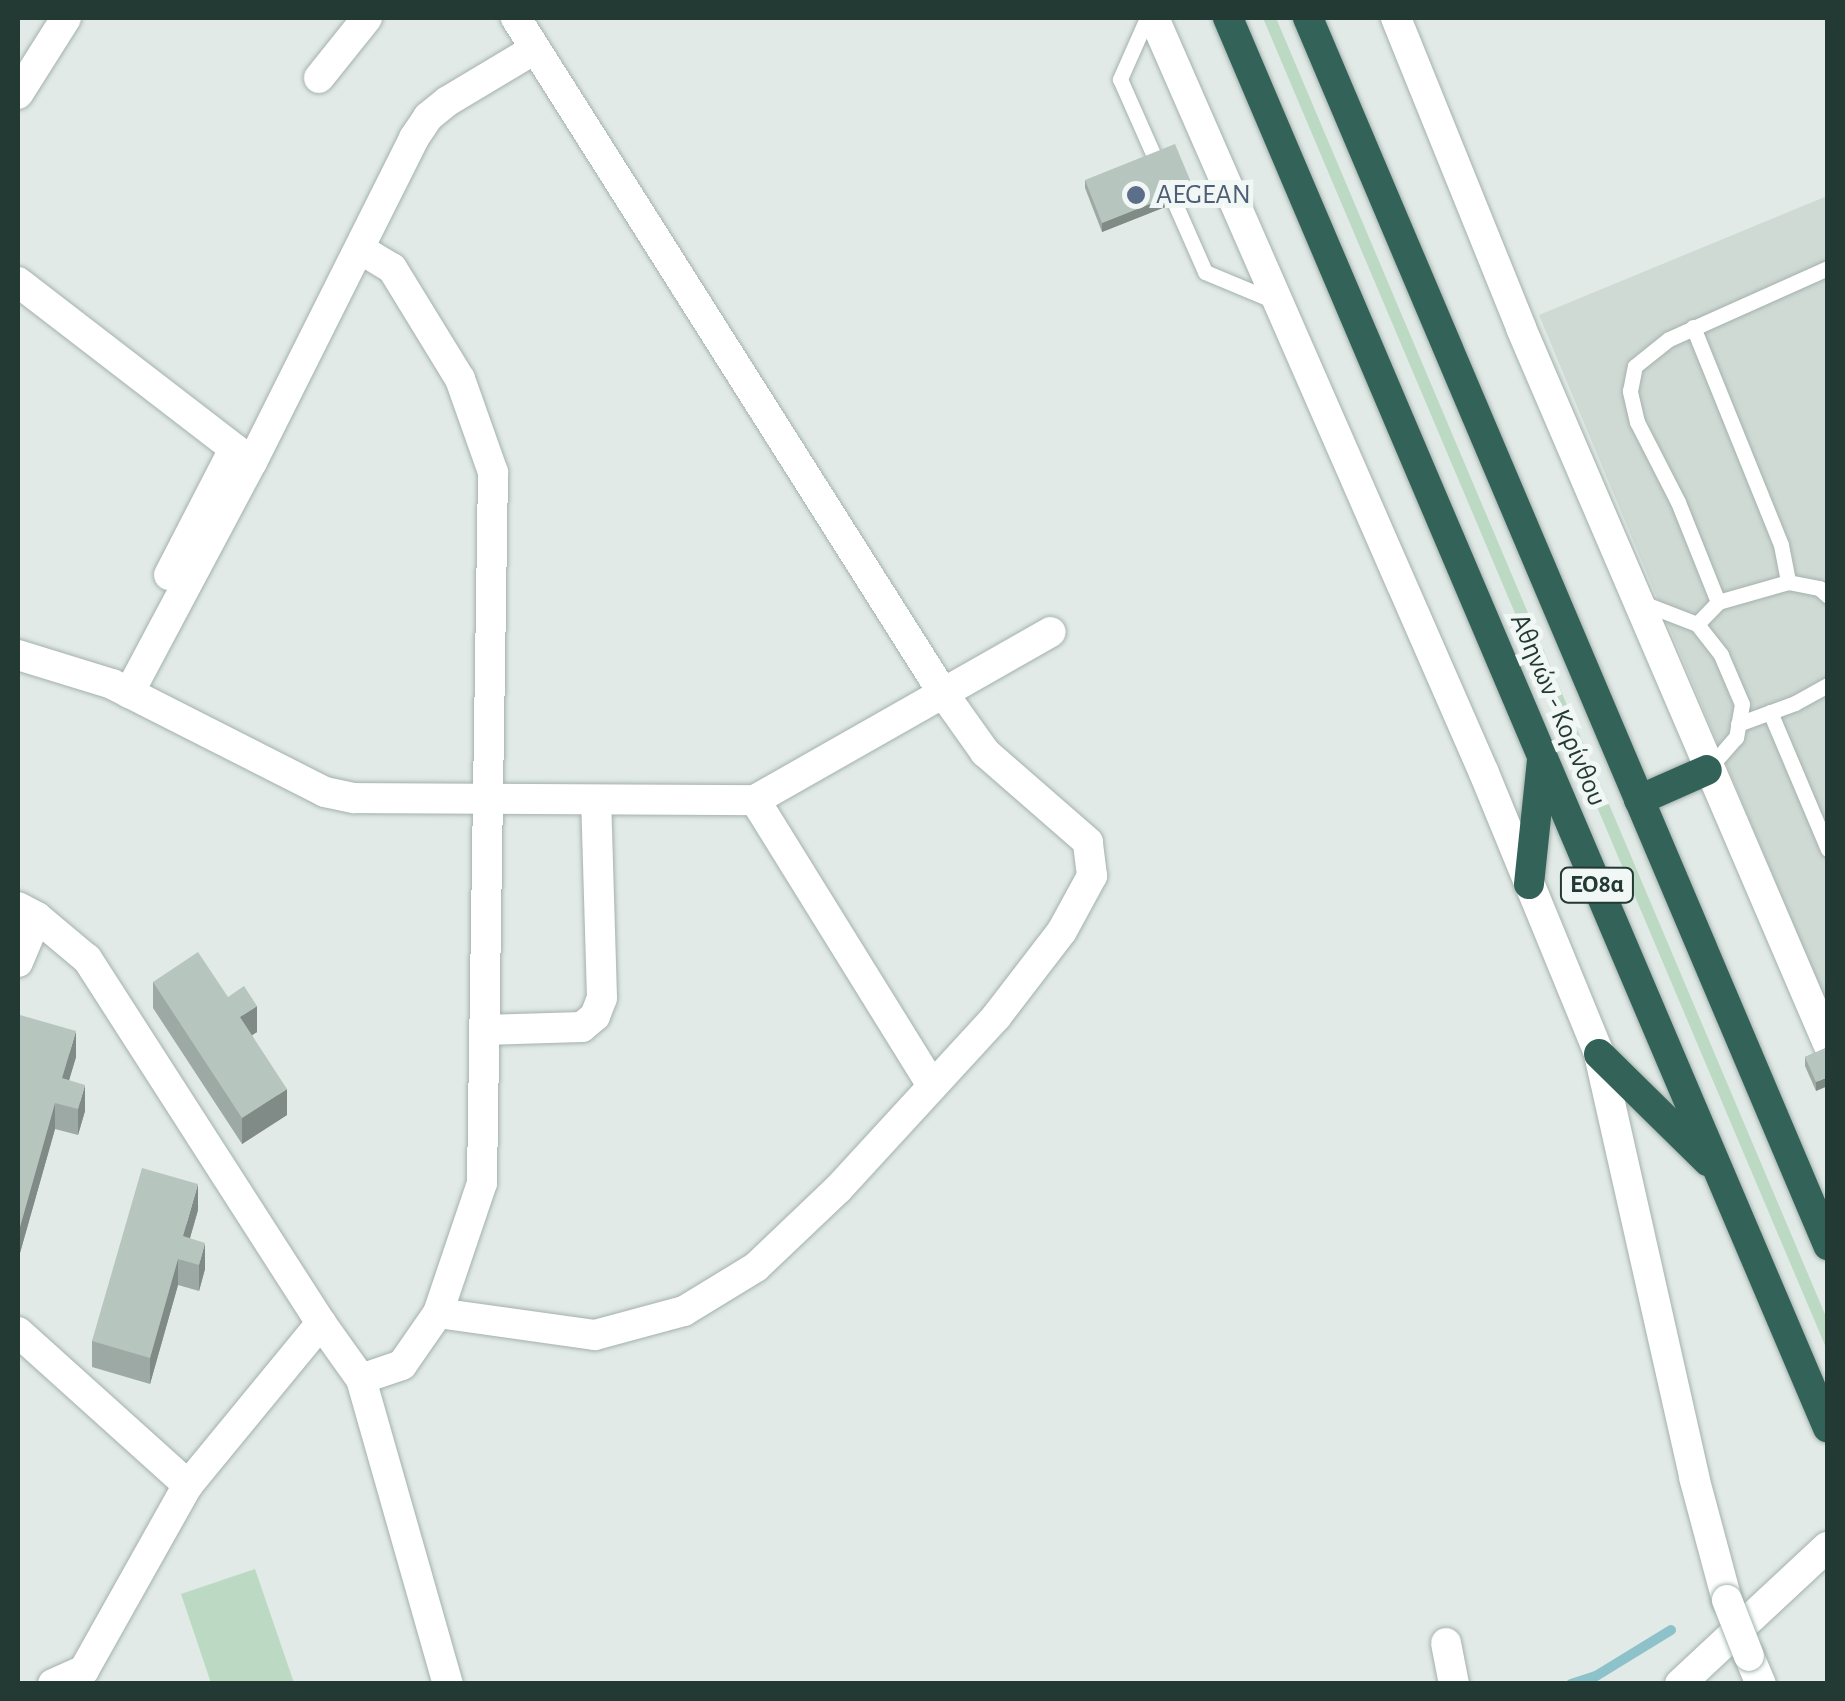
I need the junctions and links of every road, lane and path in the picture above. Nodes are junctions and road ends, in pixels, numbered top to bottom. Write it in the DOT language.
graph roads {
  1 [pos="66,18"];
  2 [pos="367,18"];
  3 [pos="516,18"];
  4 [pos="1150,18"];
  5 [pos="1228,18"];
  6 [pos="1308,18"];
  7 [pos="1396,18"];
  8 [pos="536,49"];
  9 [pos="318,78"];
  10 [pos="18,94"];
  11 [pos="360,249"];
  12 [pos="1828,268"];
  13 [pos="18,282"];
  14 [pos="1278,303"];
  15 [pos="1693,327"];
  16 [pos="243,455"];
  17 [pos="1788,582"];
  18 [pos="1828,596"];
  19 [pos="1636,601"];
  20 [pos="1718,602"];
  21 [pos="1697,624"];
  22 [pos="1051,632"];
  23 [pos="18,655"];
  24 [pos="1828,685"];
  25 [pos="120,689"];
  26 [pos="943,693"];
  27 [pos="1770,712"];
  28 [pos="1738,724"];
  29 [pos="1542,757"];
  30 [pos="1707,770"];
  31 [pos="486,798"];
  32 [pos="755,800"];
  33 [pos="1639,800"];
  34 [pos="596,801"];
  35 [pos="1828,849"];
  36 [pos="1529,884"];
  37 [pos="27,912"];
  38 [pos="18,962"];
  39 [pos="484,1030"];
  40 [pos="1828,1044"];
  41 [pos="1599,1054"];
  42 [pos="932,1086"];
  43 [pos="1718,1170"];
  44 [pos="1828,1245"];
  45 [pos="438,1313"];
  46 [pos="321,1323"];
  47 [pos="18,1332"];
  48 [pos="362,1379"];
  49 [pos="1828,1428"];
  50 [pos="188,1485"];
  51 [pos="1827,1548"];
  52 [pos="1446,1643"];
  53 [pos="1755,1670"];
  54 [pos="1453,1680"];
  55 [pos="52,1684"];
  56 [pos="448,1684"];
  57 [pos="1680,1684"];
  1 -- 10 [label="street"];
  2 -- 9 [label="street"];
  3 -- 8 [label="street"];
  4 -- 14 [label="street"];
  4 -- 14 [label="lane"];
  5 -- 29 [label="highway, Αθηνών - Κορίνθου / ΕΟ8α"];
  6 -- 33 [label="highway, Αθηνών - Κορίνθου / ΕΟ8α"];
  7 -- 19 [label="street"];
  8 -- 11 [label="street"];
  8 -- 26 [label="street"];
  11 -- 16 [label="street"];
  11 -- 31 [label="street"];
  12 -- 15 [label="lane"];
  13 -- 16 [label="street"];
  14 -- 36 [label="street"];
  15 -- 17 [label="lane"];
  15 -- 20 [label="lane"];
  16 -- 25 [label="street"];
  17 -- 18 [label="lane"];
  17 -- 20 [label="lane"];
  19 -- 21 [label="lane"];
  19 -- 30 [label="street"];
  20 -- 21 [label="lane"];
  21 -- 28 [label="lane"];
  22 -- 26 [label="street"];
  23 -- 25 [label="street"];
  24 -- 27 [label="lane"];
  25 -- 31 [label="street"];
  26 -- 32 [label="street"];
  26 -- 42 [label="street"];
  27 -- 28 [label="lane"];
  27 -- 35 [label="lane"];
  28 -- 30 [label="lane"];
  29 -- 36 [label="highway"];
  29 -- 43 [label="highway, Αθηνών - Κορίνθου / ΕΟ8α"];
  30 -- 33 [label="highway"];
  30 -- 40 [label="street"];
  31 -- 34 [label="street"];
  31 -- 39 [label="street"];
  32 -- 34 [label="street"];
  32 -- 42 [label="street"];
  33 -- 44 [label="highway, Αθηνών - Κορίνθου / ΕΟ8α"];
  34 -- 39 [label="street"];
  36 -- 41 [label="street"];
  37 -- 38 [label="street"];
  37 -- 46 [label="street"];
  39 -- 45 [label="street"];
  41 -- 43 [label="highway"];
  41 -- 53 [label="street, bridge"];
  42 -- 45 [label="street"];
  43 -- 49 [label="highway, Αθηνών - Κορίνθου / ΕΟ8α"];
  45 -- 48 [label="street"];
  46 -- 48 [label="street"];
  46 -- 50 [label="street"];
  47 -- 50 [label="street"];
  48 -- 56 [label="street"];
  50 -- 55 [label="street"];
  51 -- 57 [label="street"];
  52 -- 54 [label="street"];
}
